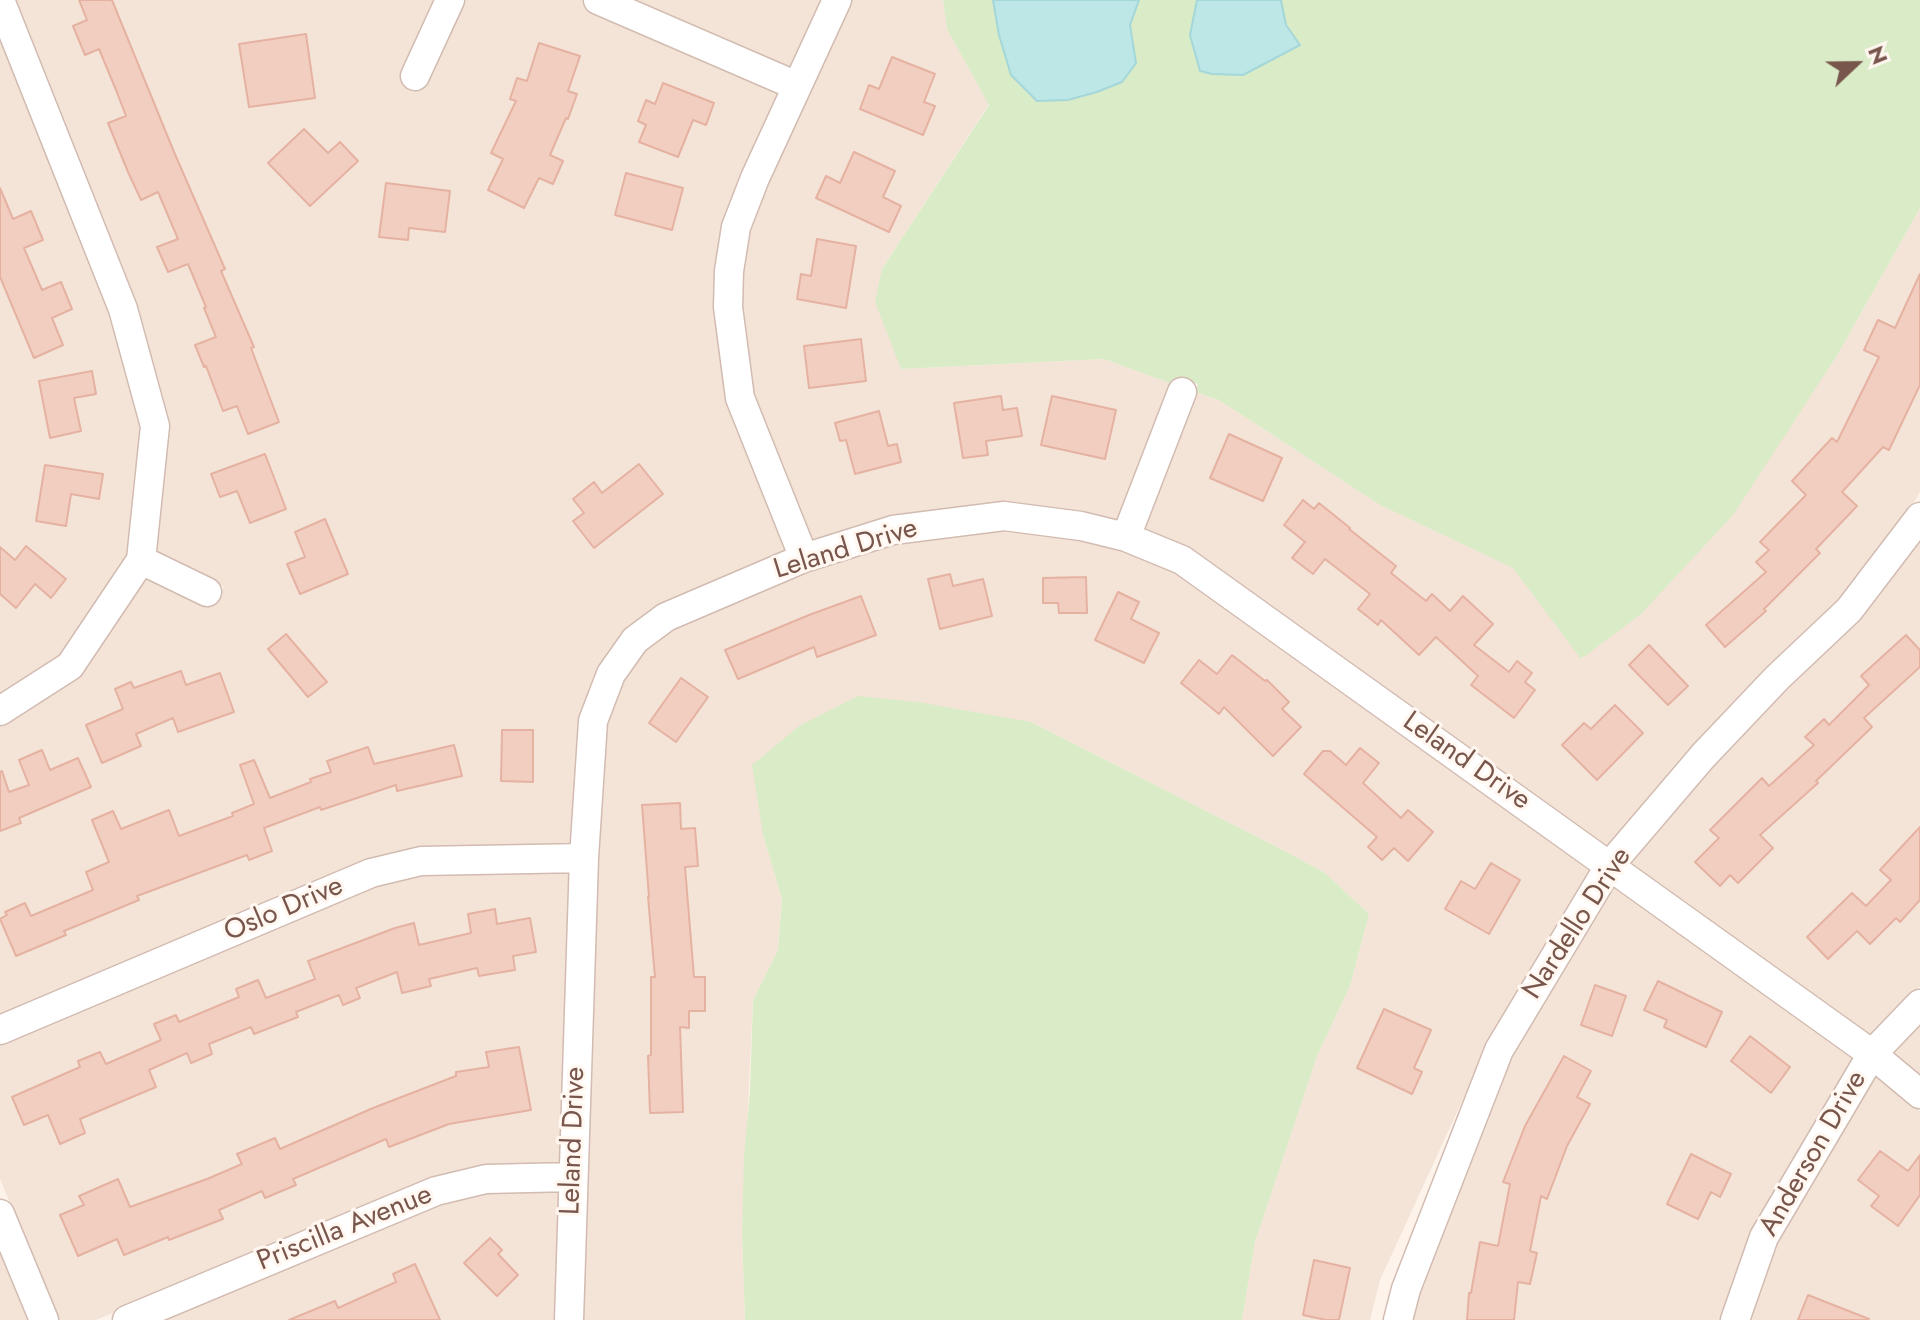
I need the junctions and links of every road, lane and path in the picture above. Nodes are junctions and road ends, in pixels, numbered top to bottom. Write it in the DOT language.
graph roads {
  1 [pos="0,0"];
  2 [pos="450,0"];
  3 [pos="598,0"];
  4 [pos="837,0"];
  5 [pos="415,76"];
  6 [pos="797,86"];
  7 [pos="1182,392"];
  8 [pos="1920,517"];
  9 [pos="1126,537"];
  10 [pos="804,558"];
  11 [pos="141,560"];
  12 [pos="207,592"];
  13 [pos="0,711"];
  14 [pos="584,858"];
  15 [pos="1610,865"];
  16 [pos="1920,1004"];
  17 [pos="0,1030"];
  18 [pos="1872,1054"];
  19 [pos="1920,1094"];
  20 [pos="572,1177"];
  21 [pos="0,1214"];
  22 [pos="44,1320"];
  23 [pos="127,1320"];
  24 [pos="569,1320"];
  25 [pos="1398,1320"];
  26 [pos="1735,1320"];
  1 -- 11 [label="street"];
  2 -- 5 [label="street"];
  3 -- 6 [label="street"];
  4 -- 6 [label="street"];
  6 -- 10 [label="street"];
  7 -- 9 [label="street"];
  8 -- 15 [label="street, Nardello Drive"];
  9 -- 10 [label="street, Leland Drive"];
  9 -- 15 [label="street, Leland Drive"];
  10 -- 14 [label="street, Leland Drive"];
  11 -- 12 [label="street"];
  11 -- 13 [label="street"];
  14 -- 17 [label="street, Oslo Drive"];
  14 -- 20 [label="street, Leland Drive"];
  15 -- 18 [label="street, Leland Drive"];
  15 -- 25 [label="street, Nardello Drive"];
  16 -- 18 [label="street, Anderson Drive"];
  18 -- 19 [label="street, Leland Drive"];
  18 -- 26 [label="street, Anderson Drive"];
  20 -- 23 [label="street, Priscilla Avenue"];
  20 -- 24 [label="street, Leland Drive"];
  21 -- 22 [label="street"];
}
